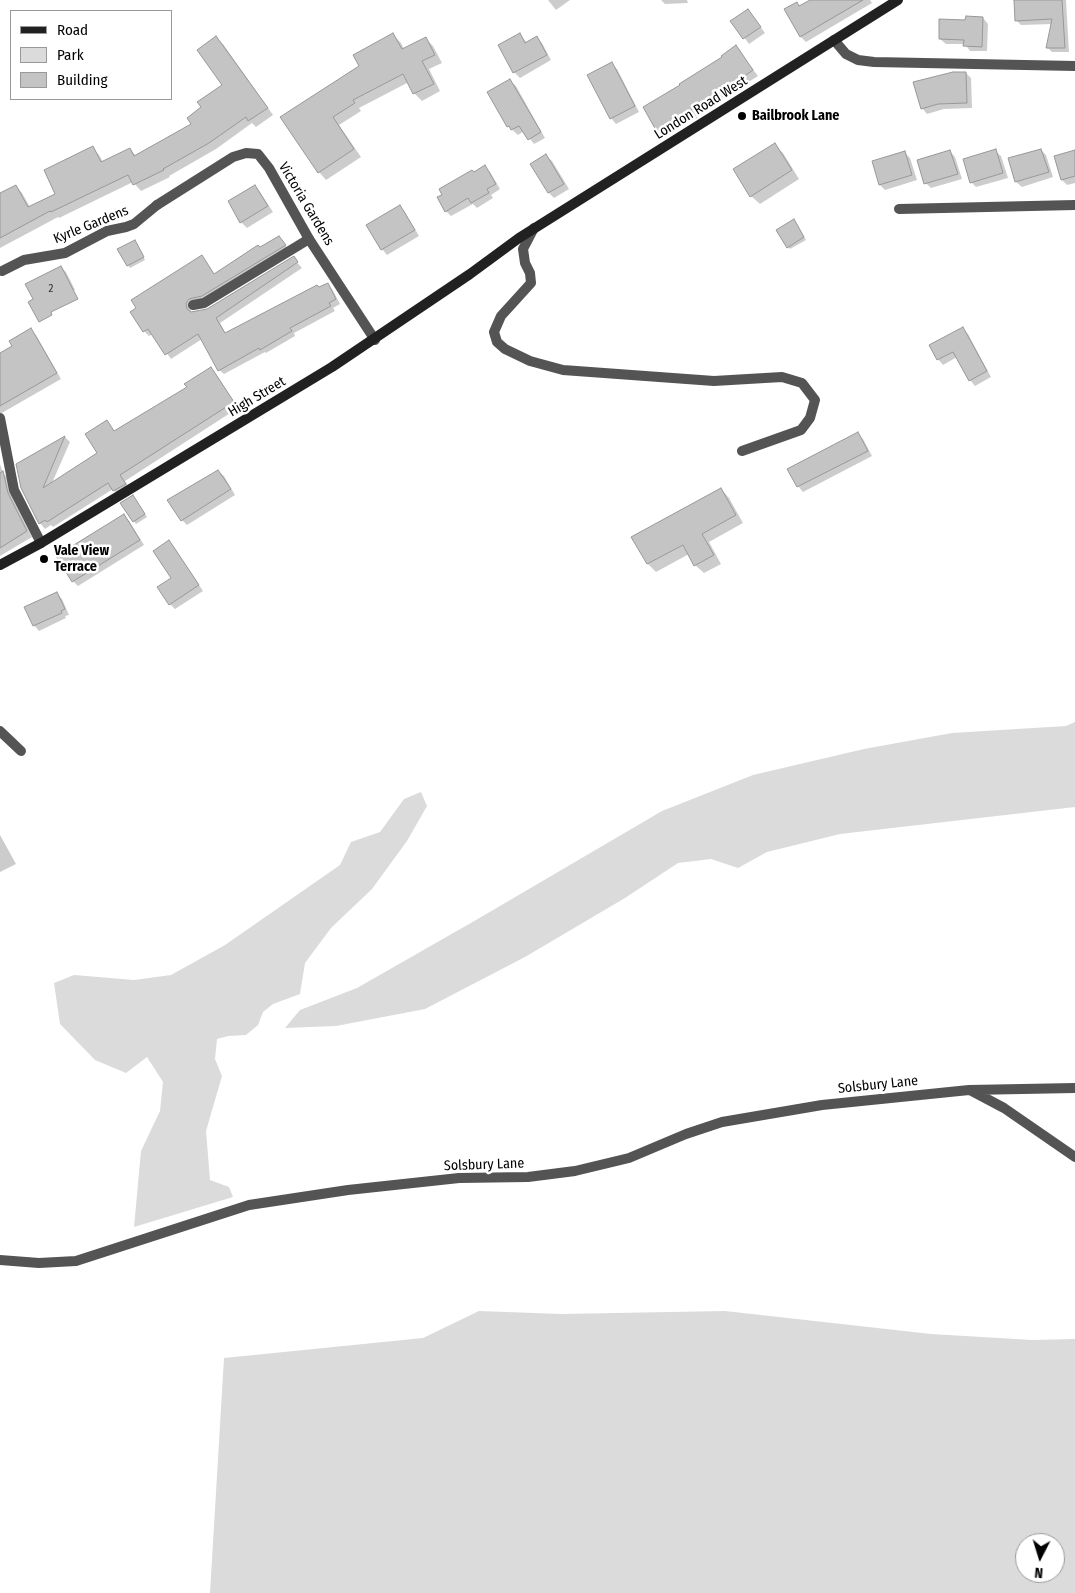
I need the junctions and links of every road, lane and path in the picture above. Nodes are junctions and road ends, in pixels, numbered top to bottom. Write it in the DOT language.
graph roads {
  1 [pos="898,0"];
  2 [pos="834,40"];
  3 [pos="1075,66"];
  4 [pos="157,205"];
  5 [pos="1075,205"];
  6 [pos="899,209"];
  7 [pos="534,228"];
  8 [pos="518,238"];
  9 [pos="310,239"];
  10 [pos="2,271"];
  11 [pos="193,305"];
  12 [pos="375,340"];
  13 [pos="0,418"];
  14 [pos="742,451"];
  15 [pos="42,543"];
  16 [pos="0,565"];
  17 [pos="0,732"];
  18 [pos="21,751"];
  19 [pos="1075,1088"];
  20 [pos="969,1090"];
  21 [pos="1075,1157"];
  22 [pos="0,1260"];
  1 -- 2 [label="street, London Road West"];
  2 -- 3 [label="street"];
  2 -- 7 [label="street, London Road West"];
  4 -- 9 [label="street, Victoria Gardens"];
  4 -- 10 [label="street, Kyrle Gardens"];
  5 -- 6 [label="street"];
  7 -- 8 [label="street, London Road West"];
  7 -- 14 [label="street"];
  8 -- 12 [label="street, High Street"];
  9 -- 11 [label="street"];
  9 -- 12 [label="street, Victoria Gardens"];
  12 -- 15 [label="street, High Street"];
  13 -- 15 [label="street"];
  15 -- 16 [label="street, High Street"];
  17 -- 18 [label="street"];
  19 -- 20 [label="street, Solsbury Lane"];
  20 -- 21 [label="street"];
  20 -- 22 [label="street, Solsbury Lane"];
}
